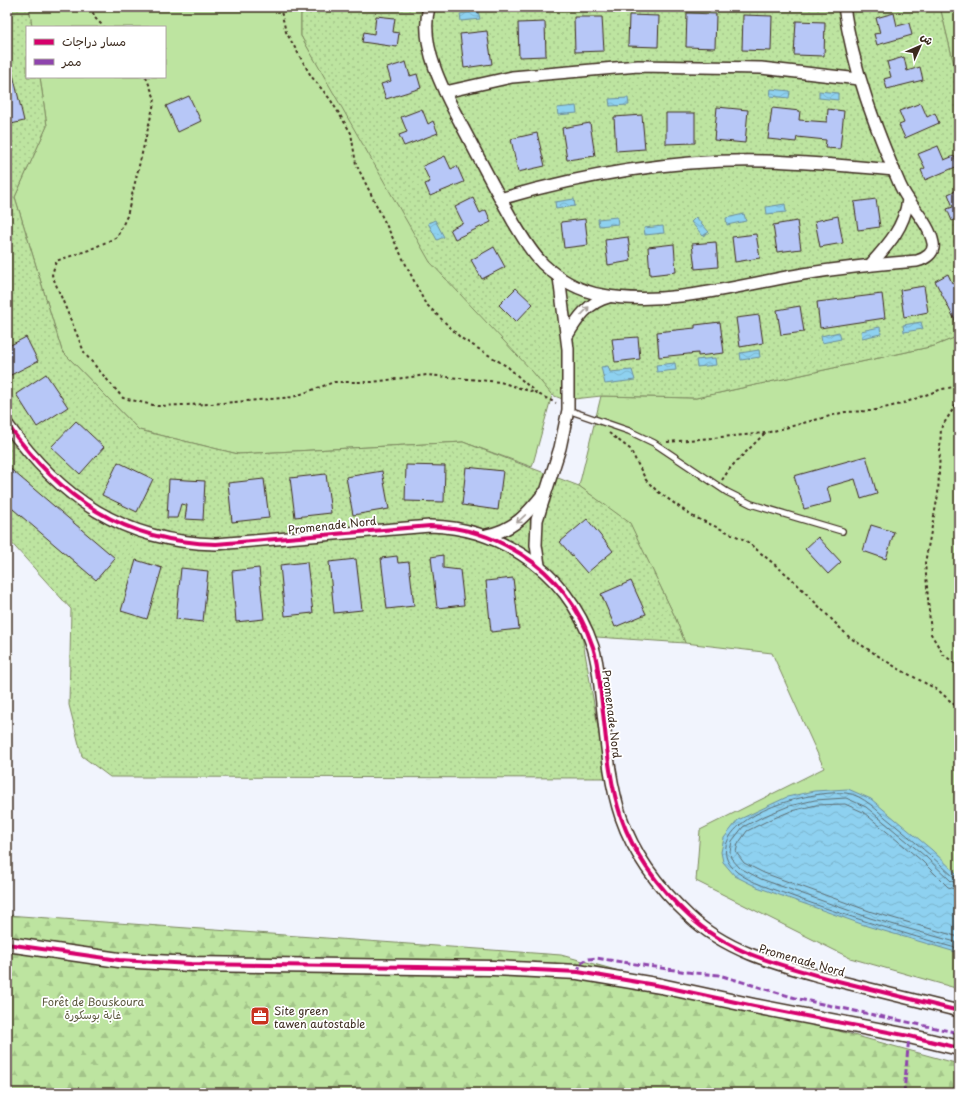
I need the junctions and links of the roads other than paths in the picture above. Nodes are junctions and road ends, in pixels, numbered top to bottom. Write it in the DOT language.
graph roads {
  1 [pos="429,7"];
  2 [pos="844,7"];
  3 [pos="859,79"];
  4 [pos="445,92"];
  5 [pos="894,170"];
  6 [pos="500,199"];
  7 [pos="908,200"];
  8 [pos="870,264"];
  9 [pos="559,277"];
  10 [pos="612,297"];
  11 [pos="567,336"];
  12 [pos="568,410"];
  13 [pos="7,424"];
  14 [pos="547,490"];
  15 [pos="842,531"];
  16 [pos="487,535"];
  17 [pos="539,565"];
  18 [pos="7,944"];
  19 [pos="959,1011"];
  20 [pos="959,1048"];
  1 -- 4 [label="street"];
  2 -- 3 [label="street"];
  3 -- 4 [label="street"];
  3 -- 5 [label="street"];
  4 -- 6 [label="street"];
  5 -- 6 [label="street"];
  5 -- 7 [label="street"];
  6 -- 9 [label="street"];
  7 -- 8 [label="street"];
  7 -- 8 [label="street"];
  8 -- 10 [label="street"];
  9 -- 10 [label="street"];
  9 -- 11 [label="street"];
  11 -- 10 [label="street, one-way"];
  11 -- 12 [label="street"];
  12 -- 14 [label="street"];
  12 -- 15 [label="lane"];
  13 -- 16 [label="street, Promenade Nord"];
  14 -- 16 [label="street, one-way"];
  14 -- 17 [label="street"];
  16 -- 17 [label="street, Promenade Nord"];
  17 -- 19 [label="street, Promenade Nord"];
  18 -- 20 [label="street"];
}
